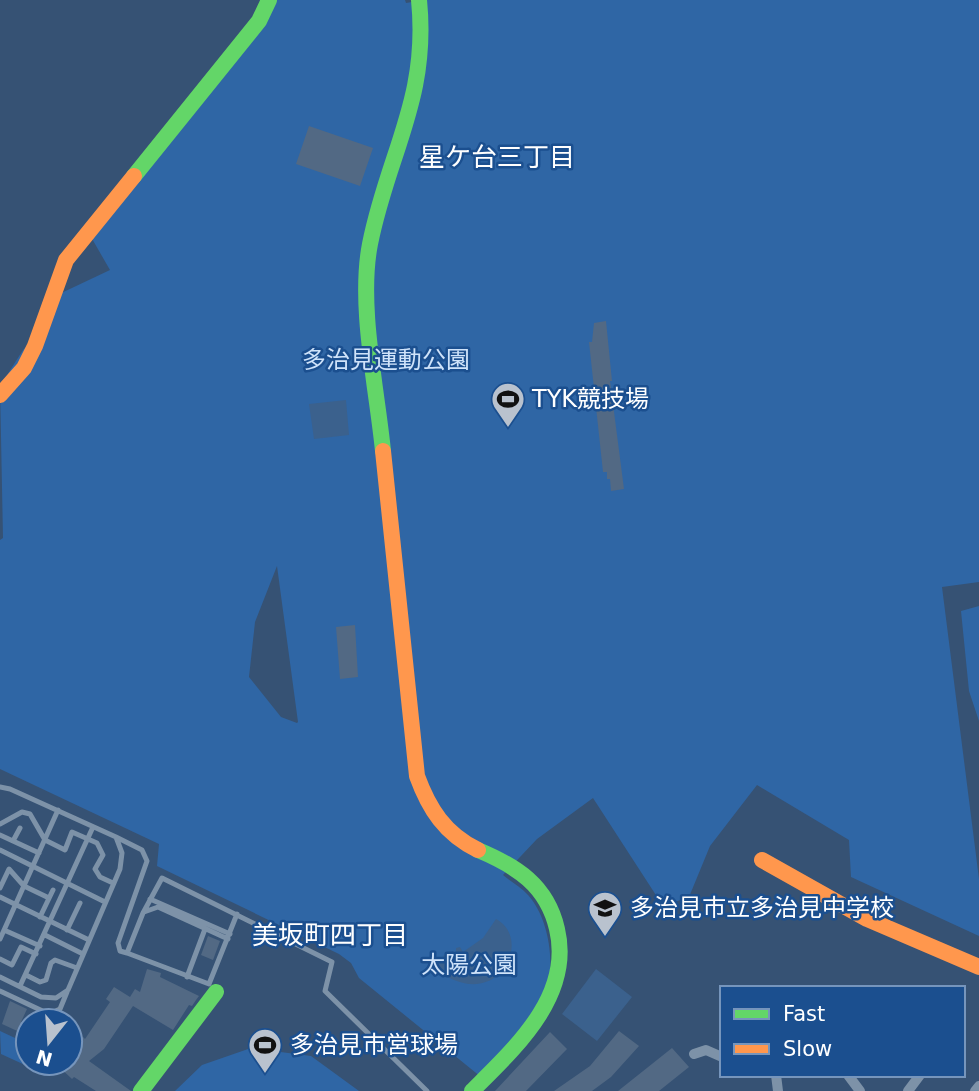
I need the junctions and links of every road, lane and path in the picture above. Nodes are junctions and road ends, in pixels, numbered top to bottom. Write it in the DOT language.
graph roads {
  1 [pos="269,0"];
  2 [pos="419,0"];
  3 [pos="0,396"];
  4 [pos="0,787"];
  5 [pos="58,810"];
  6 [pos="0,824"];
  7 [pos="93,827"];
  8 [pos="20,828"];
  9 [pos="0,835"];
  10 [pos="116,837"];
  11 [pos="88,839"];
  12 [pos="45,840"];
  13 [pos="13,841"];
  14 [pos="0,850"];
  15 [pos="39,853"];
  16 [pos="762,860"];
  17 [pos="33,865"];
  18 [pos="69,882"];
  19 [pos="113,883"];
  20 [pos="24,886"];
  21 [pos="0,888"];
  22 [pos="53,890"];
  23 [pos="0,897"];
  24 [pos="49,898"];
  25 [pos="150,899"];
  26 [pos="105,902"];
  27 [pos="80,903"];
  28 [pos="16,905"];
  29 [pos="76,911"];
  30 [pos="143,913"];
  31 [pos="237,914"];
  32 [pos="85,916"];
  33 [pos="40,917"];
  34 [pos="51,922"];
  35 [pos="205,929"];
  36 [pos="4,930"];
  37 [pos="29,930"];
  38 [pos="67,930"];
  39 [pos="45,936"];
  40 [pos="229,936"];
  41 [pos="0,939"];
  42 [pos="24,939"];
  43 [pos="89,940"];
  44 [pos="62,944"];
  45 [pos="40,947"];
  46 [pos="58,952"];
  47 [pos="127,953"];
  48 [pos="36,954"];
  49 [pos="83,954"];
  50 [pos="0,958"];
  51 [pos="979,967"];
  52 [pos="77,968"];
  53 [pos="26,975"];
  54 [pos="0,977"];
  55 [pos="187,977"];
  56 [pos="20,986"];
  57 [pos="68,990"];
  58 [pos="0,991"];
  59 [pos="216,992"];
  60 [pos="694,1054"];
  61 [pos="720,1056"];
  62 [pos="979,1086"];
  63 [pos="141,1091"];
  64 [pos="427,1091"];
  65 [pos="472,1091"];
  66 [pos="975,1091"];
  1 -- 3 [label="street"];
  2 -- 65 [label="street"];
  4 -- 5 [label="lane"];
  5 -- 7 [label="lane"];
  5 -- 12 [label="lane"];
  6 -- 12 [label="lane"];
  7 -- 10 [label="lane"];
  7 -- 11 [label="lane"];
  8 -- 13 [label="lane"];
  9 -- 13 [label="lane"];
  10 -- 19 [label="lane"];
  10 -- 47 [label="lane"];
  11 -- 12 [label="lane"];
  11 -- 18 [label="lane"];
  11 -- 19 [label="lane"];
  12 -- 15 [label="lane"];
  13 -- 15 [label="lane"];
  14 -- 17 [label="lane"];
  15 -- 17 [label="lane"];
  16 -- 51 [label="street"];
  17 -- 18 [label="lane"];
  17 -- 20 [label="lane"];
  18 -- 26 [label="lane"];
  18 -- 34 [label="lane"];
  19 -- 26 [label="lane"];
  20 -- 21 [label="lane"];
  20 -- 24 [label="lane"];
  20 -- 28 [label="lane"];
  22 -- 24 [label="lane"];
  23 -- 28 [label="lane"];
  24 -- 33 [label="lane"];
  25 -- 30 [label="lane"];
  25 -- 31 [label="lane"];
  25 -- 40 [label="lane"];
  26 -- 43 [label="lane"];
  27 -- 29 [label="lane"];
  28 -- 33 [label="lane"];
  28 -- 36 [label="lane"];
  29 -- 32 [label="lane"];
  29 -- 38 [label="lane"];
  30 -- 35 [label="lane"];
  30 -- 47 [label="lane"];
  31 -- 40 [label="lane"];
  31 -- 64 [label="lane"];
  33 -- 34 [label="lane"];
  34 -- 38 [label="lane"];
  34 -- 39 [label="lane"];
  35 -- 40 [label="lane"];
  35 -- 55 [label="lane"];
  36 -- 41 [label="lane"];
  36 -- 42 [label="lane"];
  37 -- 42 [label="lane"];
  38 -- 43 [label="lane"];
  39 -- 44 [label="lane"];
  39 -- 45 [label="lane"];
  40 -- 55 [label="lane"];
  42 -- 45 [label="lane"];
  43 -- 49 [label="lane"];
  44 -- 46 [label="lane"];
  44 -- 49 [label="lane"];
  45 -- 48 [label="lane"];
  47 -- 55 [label="lane"];
  48 -- 50 [label="lane"];
  48 -- 53 [label="lane"];
  49 -- 52 [label="lane"];
  52 -- 53 [label="lane"];
  52 -- 57 [label="lane"];
  53 -- 56 [label="lane"];
  54 -- 56 [label="lane"];
  56 -- 57 [label="lane"];
  57 -- 58 [label="lane"];
  59 -- 63 [label="street"];
  60 -- 61 [label="street"];
  62 -- 66 [label="street"];
}
